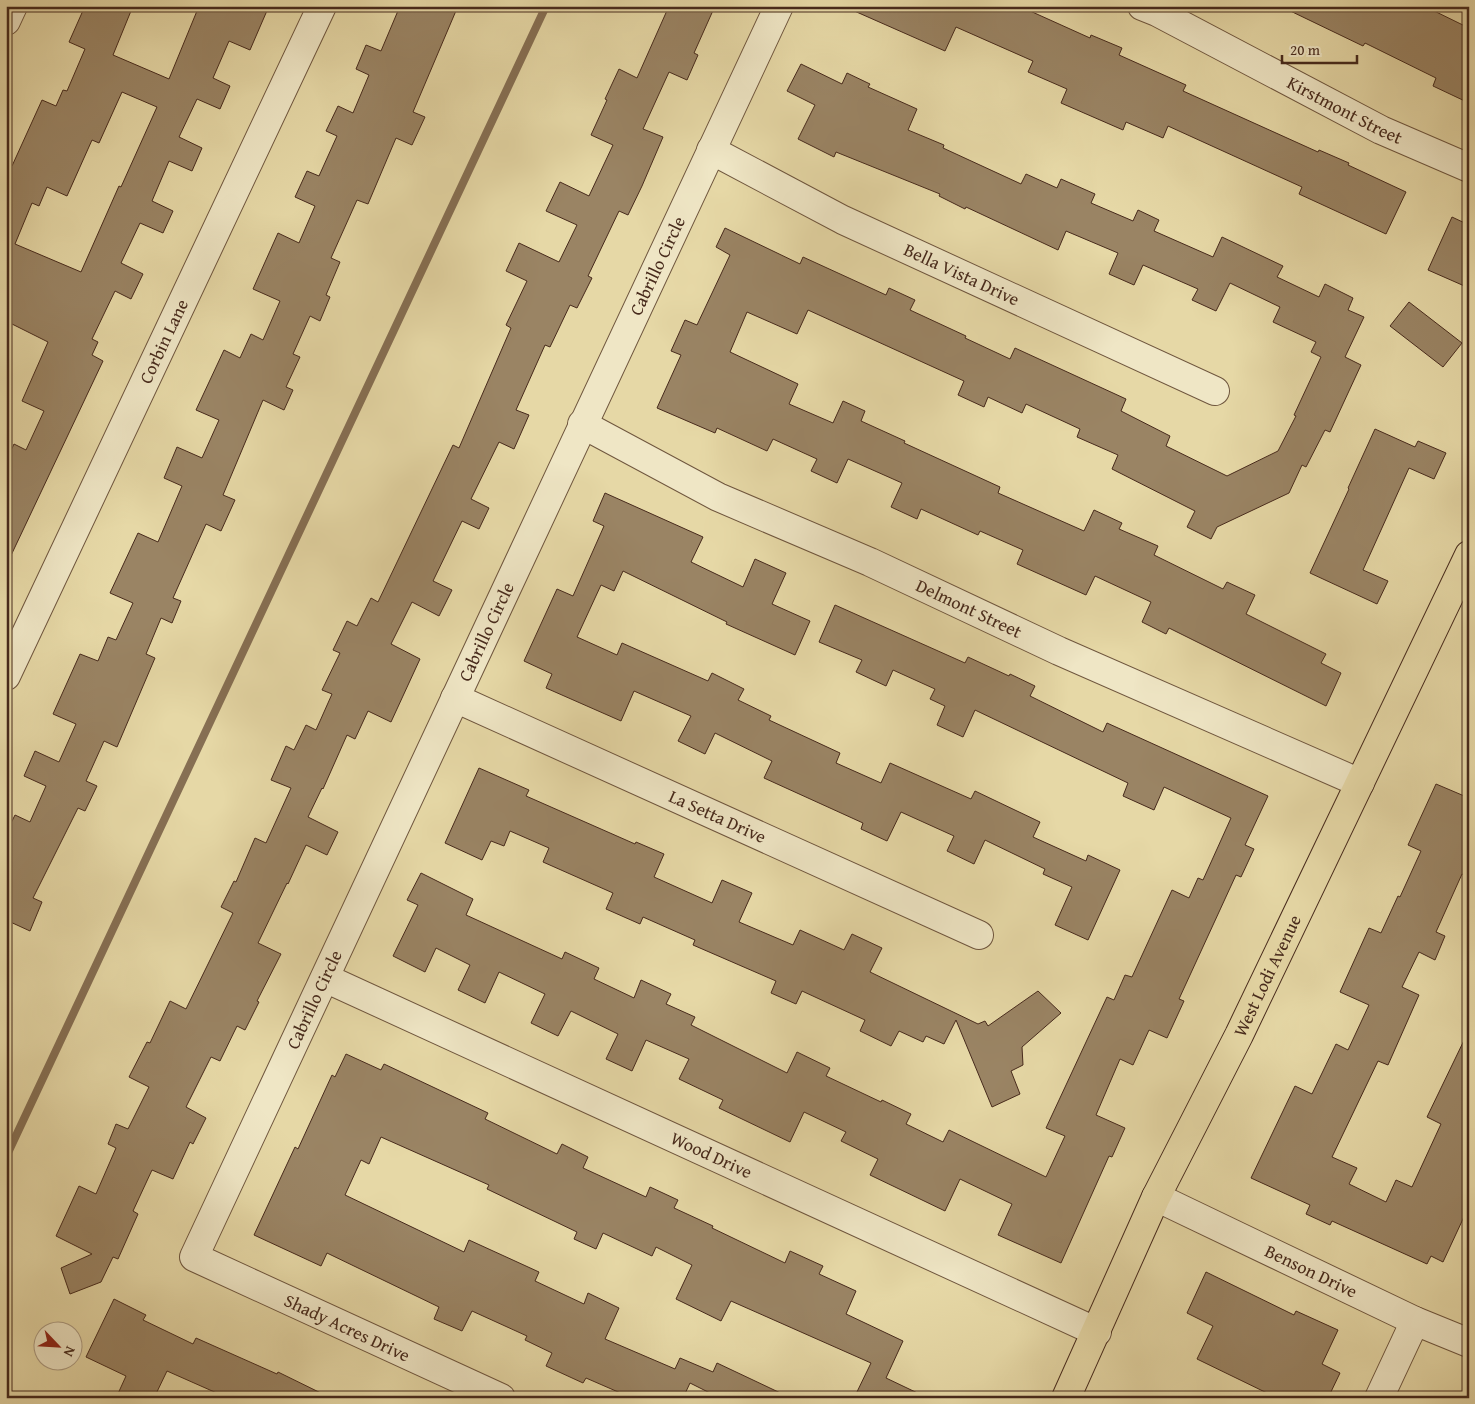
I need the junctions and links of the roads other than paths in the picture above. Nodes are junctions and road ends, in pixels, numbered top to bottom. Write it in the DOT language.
graph roads {
  1 [pos="13,6"];
  2 [pos="322,6"];
  3 [pos="779,6"];
  4 [pos="1142,6"];
  5 [pos="6,20"];
  6 [pos="711,150"];
  7 [pos="1469,168"];
  8 [pos="1215,391"];
  9 [pos="582,424"];
  10 [pos="1469,555"];
  11 [pos="6,676"];
  12 [pos="455,698"];
  13 [pos="1360,783"];
  14 [pos="978,935"];
  15 [pos="325,978"];
  16 [pos="1156,1197"];
  17 [pos="194,1257"];
  18 [pos="1415,1321"];
  19 [pos="1097,1332"];
  20 [pos="1466,1334"];
  21 [pos="500,1398"];
  22 [pos="1066,1398"];
  23 [pos="1379,1398"];
  1 -- 5 [label="street"];
  2 -- 11 [label="street, Corbin Lane"];
  3 -- 6 [label="street, Cabrillo Circle"];
  4 -- 7 [label="street, Kirstmont Street"];
  6 -- 8 [label="street, Bella Vista Drive"];
  6 -- 9 [label="street, Cabrillo Circle"];
  9 -- 12 [label="street, Cabrillo Circle"];
  9 -- 13 [label="street, Delmont Street"];
  10 -- 13 [label="main road, West Lodi Avenue"];
  12 -- 14 [label="street, La Setta Drive"];
  12 -- 15 [label="street, Cabrillo Circle"];
  13 -- 16 [label="main road, West Lodi Avenue"];
  15 -- 17 [label="street, Cabrillo Circle"];
  15 -- 19 [label="street, Wood Drive"];
  16 -- 18 [label="street, Benson Drive"];
  16 -- 19 [label="main road, West Lodi Avenue"];
  17 -- 21 [label="street, Shady Acres Drive"];
  18 -- 20 [label="street, Benson Drive"];
  18 -- 23 [label="street"];
  19 -- 22 [label="main road, West Lodi Avenue"];
}
